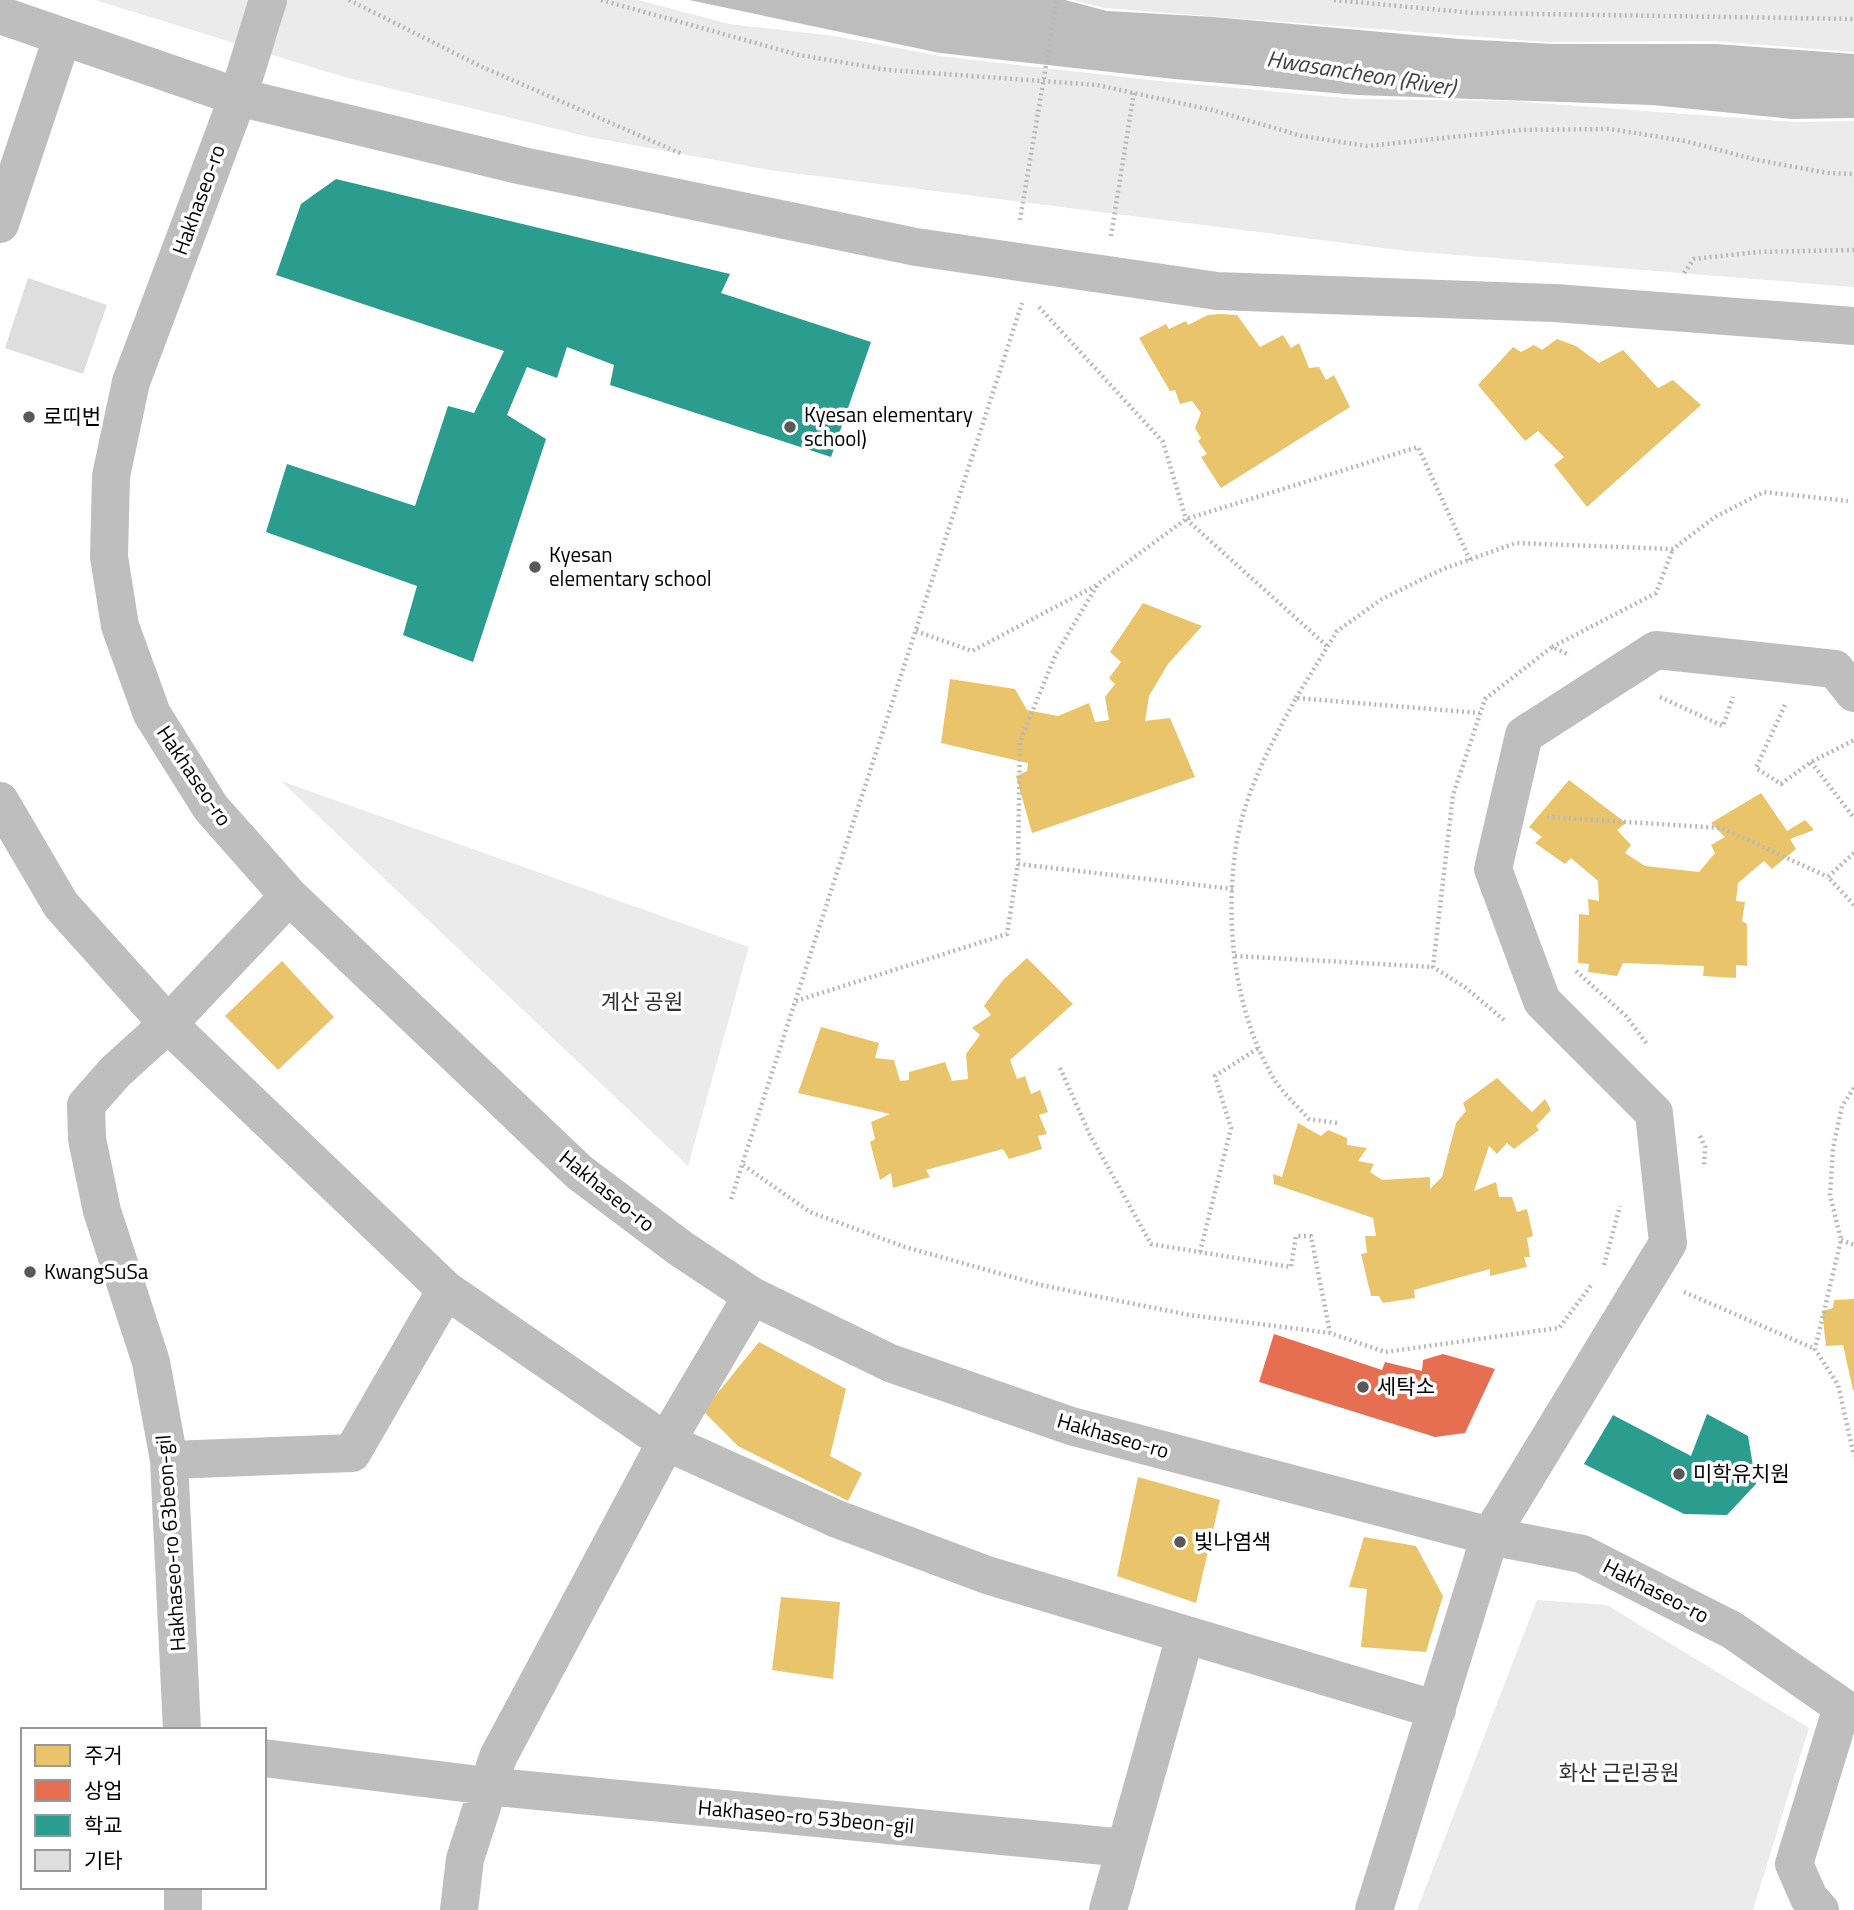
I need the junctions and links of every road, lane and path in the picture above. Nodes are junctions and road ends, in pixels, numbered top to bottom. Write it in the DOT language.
graph roads {
  1 [pos="268,0"];
  2 [pos="349,0"];
  3 [pos="601,0"];
  4 [pos="1057,0"];
  5 [pos="1334,0"];
  6 [pos="0,15"];
  7 [pos="1854,19"];
  8 [pos="62,38"];
  9 [pos="1134,92"];
  10 [pos="238,97"];
  11 [pos="685,165"];
  12 [pos="1854,174"];
  13 [pos="0,224"];
  14 [pos="1018,233"];
  15 [pos="1110,239"];
  16 [pos="1854,250"];
  17 [pos="1679,280"];
  18 [pos="1026,293"];
  19 [pos="1035,303"];
  20 [pos="1854,326"];
  21 [pos="1848,501"];
  22 [pos="1186,519"];
  23 [pos="1673,549"];
  24 [pos="1470,560"];
  25 [pos="1098,584"];
  26 [pos="916,631"];
  27 [pos="1328,647"];
  28 [pos="1552,647"];
  29 [pos="1668,690"];
  30 [pos="1854,693"];
  31 [pos="1296,698"];
  32 [pos="1788,698"];
  33 [pos="1480,713"];
  34 [pos="1723,726"];
  35 [pos="1854,740"];
  36 [pos="1811,762"];
  37 [pos="0,801"];
  38 [pos="1539,817"];
  39 [pos="1854,818"];
  40 [pos="1854,853"];
  41 [pos="1018,864"];
  42 [pos="1828,877"];
  43 [pos="1233,889"];
  44 [pos="289,896"];
  45 [pos="1854,905"];
  46 [pos="1235,956"];
  47 [pos="1433,967"];
  48 [pos="1573,968"];
  49 [pos="796,1000"];
  50 [pos="169,1024"];
  51 [pos="1260,1047"];
  52 [pos="1649,1047"];
  53 [pos="1060,1068"];
  54 [pos="1854,1088"];
  55 [pos="1337,1123"];
  56 [pos="1695,1123"];
  57 [pos="743,1165"];
  58 [pos="1704,1171"];
  59 [pos="732,1199"];
  60 [pos="1841,1240"];
  61 [pos="1854,1245"];
  62 [pos="1200,1252"];
  63 [pos="1595,1278"];
  64 [pos="1675,1287"];
  65 [pos="446,1290"];
  66 [pos="752,1296"];
  67 [pos="1330,1333"];
  68 [pos="1815,1349"];
  69 [pos="666,1442"];
  70 [pos="1854,1456"];
  71 [pos="169,1460"];
  72 [pos="1490,1536"];
  73 [pos="1185,1636"];
  74 [pos="1437,1710"];
  75 [pos="1848,1711"];
  76 [pos="182,1728"];
  77 [pos="266,1758"];
  78 [pos="487,1786"];
  79 [pos="1125,1848"];
  80 [pos="183,1889"];
  81 [pos="183,1910"];
  82 [pos="458,1910"];
  83 [pos="1108,1910"];
  84 [pos="1374,1910"];
  85 [pos="1820,1910"];
  1 -- 10 [label="street, Hakhaseo-ro"];
  2 -- 11 [label="path"];
  3 -- 9 [label="path"];
  4 -- 14 [label="path"];
  5 -- 7 [label="path"];
  6 -- 8 [label="street"];
  8 -- 10 [label="street"];
  8 -- 13 [label="street"];
  9 -- 12 [label="path"];
  9 -- 15 [label="path"];
  10 -- 20 [label="street"];
  10 -- 44 [label="street, Hakhaseo-ro"];
  16 -- 17 [label="path"];
  18 -- 26 [label="path"];
  19 -- 22 [label="path"];
  21 -- 23 [label="path"];
  22 -- 24 [label="path"];
  22 -- 25 [label="path"];
  22 -- 27 [label="path"];
  23 -- 24 [label="path"];
  23 -- 28 [label="path"];
  24 -- 27 [label="path"];
  25 -- 26 [label="path"];
  25 -- 41 [label="path"];
  26 -- 49 [label="path"];
  27 -- 31 [label="path"];
  29 -- 34 [label="path"];
  30 -- 72 [label="street"];
  31 -- 33 [label="path"];
  31 -- 43 [label="path"];
  32 -- 36 [label="path"];
  35 -- 36 [label="path"];
  36 -- 39 [label="path"];
  37 -- 50 [label="street"];
  38 -- 42 [label="path"];
  40 -- 42 [label="path"];
  41 -- 43 [label="path"];
  41 -- 49 [label="path"];
  42 -- 45 [label="path"];
  43 -- 46 [label="path"];
  44 -- 50 [label="street, Hakhaseo-ro 63beon-gil"];
  44 -- 66 [label="street, Hakhaseo-ro"];
  46 -- 47 [label="path"];
  46 -- 51 [label="path"];
  48 -- 52 [label="path"];
  49 -- 57 [label="path"];
  50 -- 65 [label="street"];
  50 -- 71 [label="street, Hakhaseo-ro 63beon-gil"];
  51 -- 55 [label="path"];
  51 -- 62 [label="path"];
  53 -- 62 [label="path"];
  54 -- 60 [label="path"];
  56 -- 58 [label="path"];
  57 -- 59 [label="path"];
  57 -- 67 [label="path"];
  60 -- 61 [label="path"];
  60 -- 68 [label="path"];
  62 -- 67 [label="path"];
  63 -- 67 [label="path"];
  64 -- 68 [label="path"];
  65 -- 69 [label="street"];
  65 -- 71 [label="street"];
  66 -- 69 [label="street"];
  66 -- 72 [label="street, Hakhaseo-ro"];
  68 -- 70 [label="path"];
  69 -- 73 [label="street"];
  69 -- 78 [label="street"];
  71 -- 76 [label="street, Hakhaseo-ro 63beon-gil"];
  72 -- 74 [label="street"];
  72 -- 75 [label="street, Hakhaseo-ro"];
  73 -- 74 [label="street"];
  73 -- 79 [label="street"];
  74 -- 84 [label="street"];
  75 -- 85 [label="street"];
  77 -- 78 [label="street, Hakhaseo-ro 53beon-gil"];
  78 -- 79 [label="street, Hakhaseo-ro 53beon-gil"];
  78 -- 82 [label="street"];
  79 -- 83 [label="street"];
  80 -- 81 [label="street"];
}
